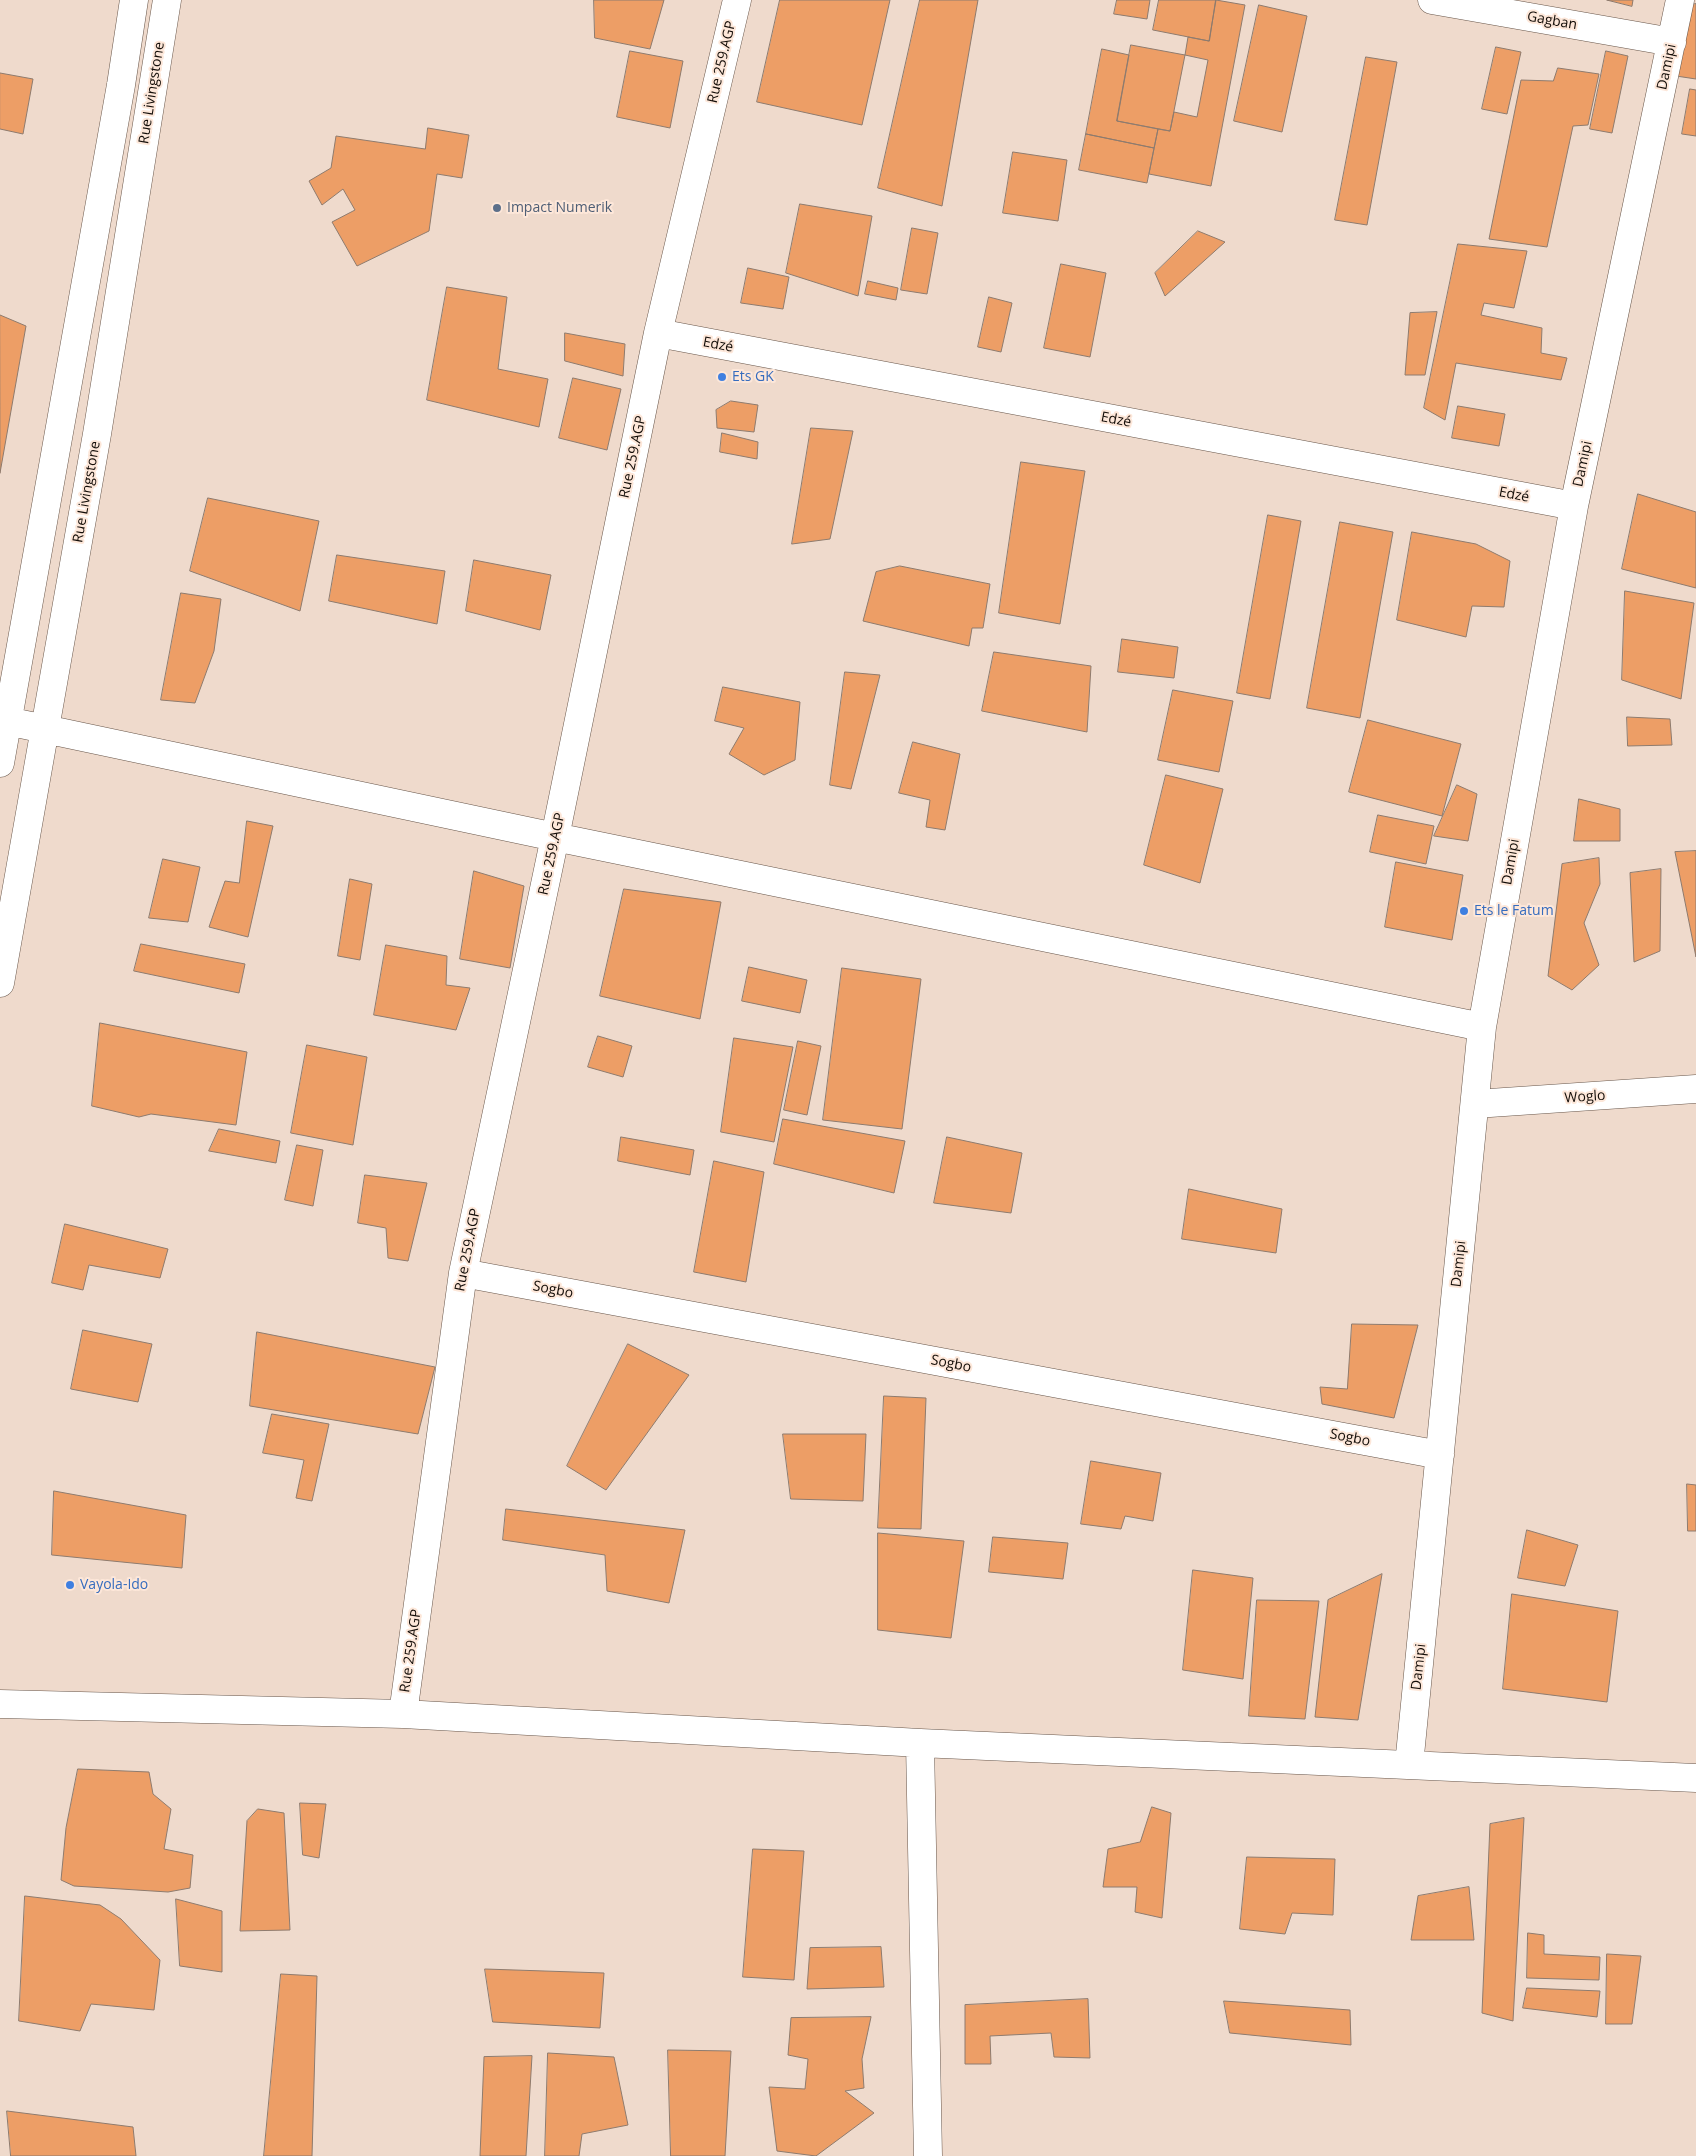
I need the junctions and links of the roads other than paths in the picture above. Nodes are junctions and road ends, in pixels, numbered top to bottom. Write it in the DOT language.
graph roads {
  1 [pos="134,0"];
  2 [pos="167,0"];
  3 [pos="737,0"];
  4 [pos="1432,0"];
  5 [pos="1680,0"];
  6 [pos="1672,42"];
  7 [pos="658,334"];
  8 [pos="1574,506"];
  9 [pos="7,721"];
  10 [pos="46,729"];
  11 [pos="0,763"];
  12 [pos="555,837"];
  13 [pos="0,984"];
  14 [pos="1482,1027"];
  15 [pos="1696,1089"];
  16 [pos="1475,1104"];
  17 [pos="463,1273"];
  18 [pos="1440,1455"];
  19 [pos="0,1704"];
  20 [pos="403,1714"];
  21 [pos="920,1743"];
  22 [pos="1409,1765"];
  23 [pos="1696,1778"];
  24 [pos="928,2156"];
  1 -- 9 [label="street"];
  2 -- 10 [label="street, Rue Livingstone"];
  3 -- 7 [label="street, Rue 259.AGP"];
  4 -- 6 [label="street, Gagban"];
  5 -- 6 [label="street, Damipi"];
  6 -- 8 [label="street, Damipi"];
  7 -- 8 [label="street, Edzé"];
  7 -- 12 [label="street, Rue 259.AGP"];
  8 -- 14 [label="street, Damipi"];
  9 -- 10 [label="street"];
  9 -- 11 [label="street"];
  10 -- 12 [label="street"];
  10 -- 13 [label="street, Rue Livingstone"];
  12 -- 14 [label="street"];
  12 -- 17 [label="street, Rue 259.AGP"];
  14 -- 16 [label="street, Damipi"];
  15 -- 16 [label="street, Woglo"];
  16 -- 18 [label="street, Damipi"];
  17 -- 18 [label="street, Sogbo"];
  17 -- 20 [label="street, Rue 259.AGP"];
  18 -- 22 [label="street, Damipi"];
  19 -- 20 [label="street"];
  20 -- 21 [label="street"];
  21 -- 22 [label="street"];
  21 -- 24 [label="street"];
  22 -- 23 [label="street"];
}
